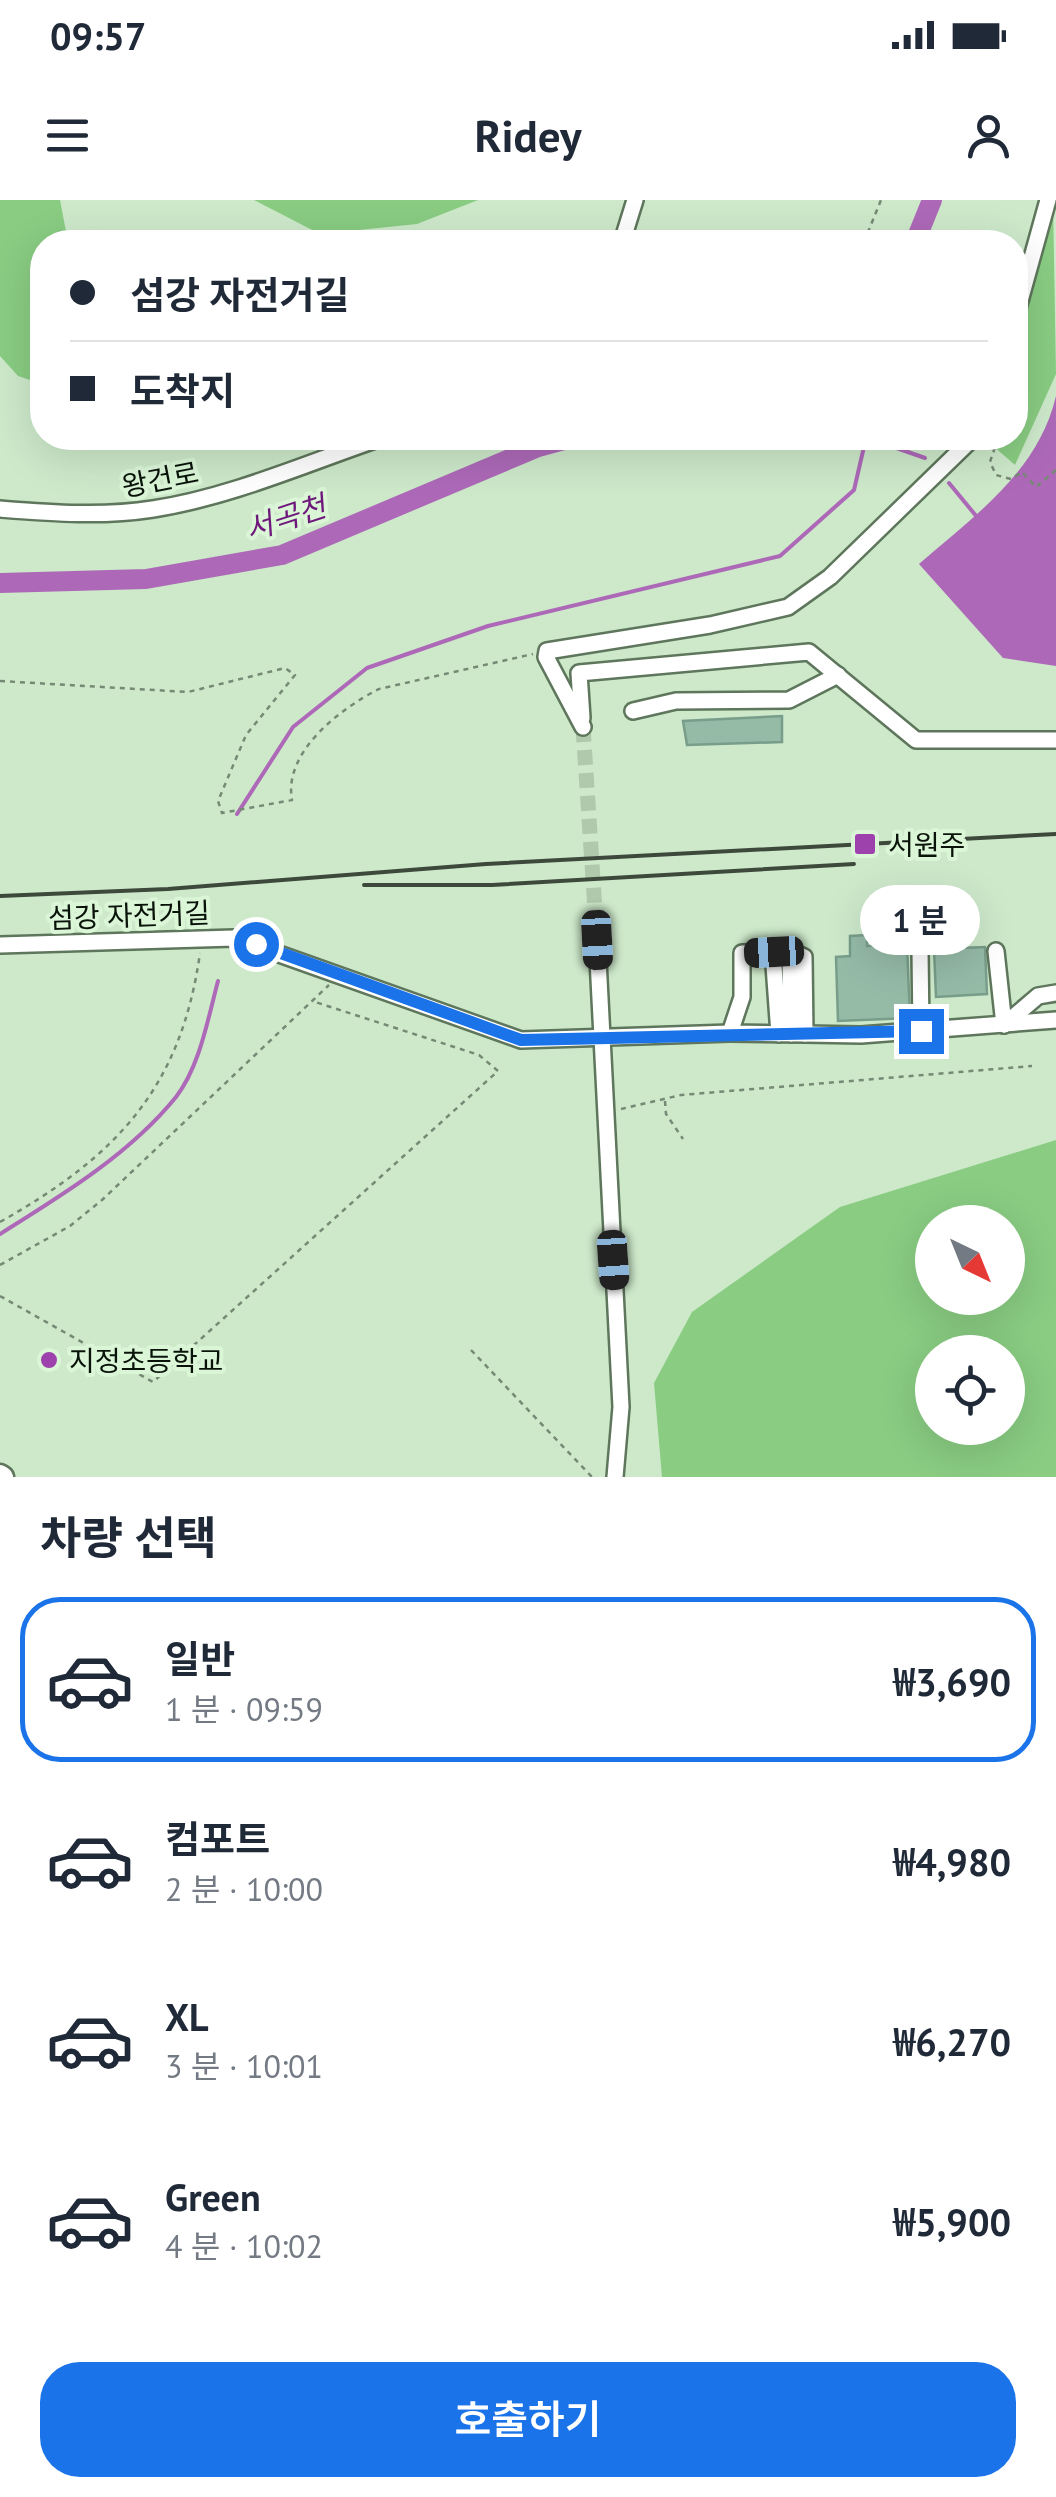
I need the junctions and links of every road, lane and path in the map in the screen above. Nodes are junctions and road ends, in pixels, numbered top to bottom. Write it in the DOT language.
graph roads {
  1 [pos="635,200"];
  2 [pos="881,200"];
  3 [pos="1048,200"];
  4 [pos="626,230"];
  5 [pos="869,230"];
  6 [pos="1028,273"];
  7 [pos="346,450"];
  8 [pos="961,450"];
  9 [pos="994,450"];
  10 [pos="1056,470"];
  11 [pos="0,509"];
  12 [pos="547,651"];
  13 [pos="838,675"];
  14 [pos="0,681"];
  15 [pos="633,711"];
  16 [pos="1056,740"];
  17 [pos="202,936"];
  18 [pos="597,940"];
  19 [pos="0,945"];
  20 [pos="920,950"];
  21 [pos="996,951"];
  22 [pos="332,972"];
  23 [pos="1056,993"];
  24 [pos="312,1001"];
  25 [pos="1056,1020"];
  26 [pos="1004,1025"];
  27 [pos="921,1031"];
  28 [pos="730,1034"];
  29 [pos="792,1034"];
  30 [pos="602,1039"];
  31 [pos="1032,1066"];
  32 [pos="665,1098"];
  33 [pos="604,1113"];
  34 [pos="683,1138"];
  35 [pos="0,1222"];
  36 [pos="0,1265"];
  37 [pos="0,1296"];
  38 [pos="471,1350"];
  39 [pos="592,1477"];
  40 [pos="615,1477"];
  1 -- 4 [label="street"];
  2 -- 5 [label="path"];
  3 -- 6 [label="street"];
  7 -- 11 [label="street, 왕건로"];
  8 -- 12 [label="street"];
  9 -- 10 [label="path"];
  12 -- 13 [label="street"];
  12 -- 14 [label="path"];
  13 -- 15 [label="street"];
  13 -- 16 [label="street"];
  17 -- 19 [label="street, 섬강 자전거길"];
  17 -- 22 [label="street, 섬강 자전거길"];
  17 -- 35 [label="path"];
  18 -- 30 [label="street"];
  20 -- 27 [label="street"];
  21 -- 26 [label="street"];
  22 -- 24 [label="path"];
  22 -- 30 [label="street, 섬강 자전거길"];
  23 -- 26 [label="street"];
  24 -- 36 [label="path"];
  24 -- 37 [label="path"];
  25 -- 26 [label="street, 섬강 자전거길"];
  26 -- 27 [label="street, 섬강 자전거길"];
  27 -- 29 [label="street, 섬강 자전거길"];
  28 -- 29 [label="street, 섬강 자전거길"];
  28 -- 29 [label="street"];
  28 -- 30 [label="street, 섬강 자전거길"];
  30 -- 33 [label="street"];
  31 -- 32 [label="path"];
  32 -- 33 [label="path"];
  32 -- 34 [label="path"];
  33 -- 40 [label="street"];
  38 -- 39 [label="path"];
}
